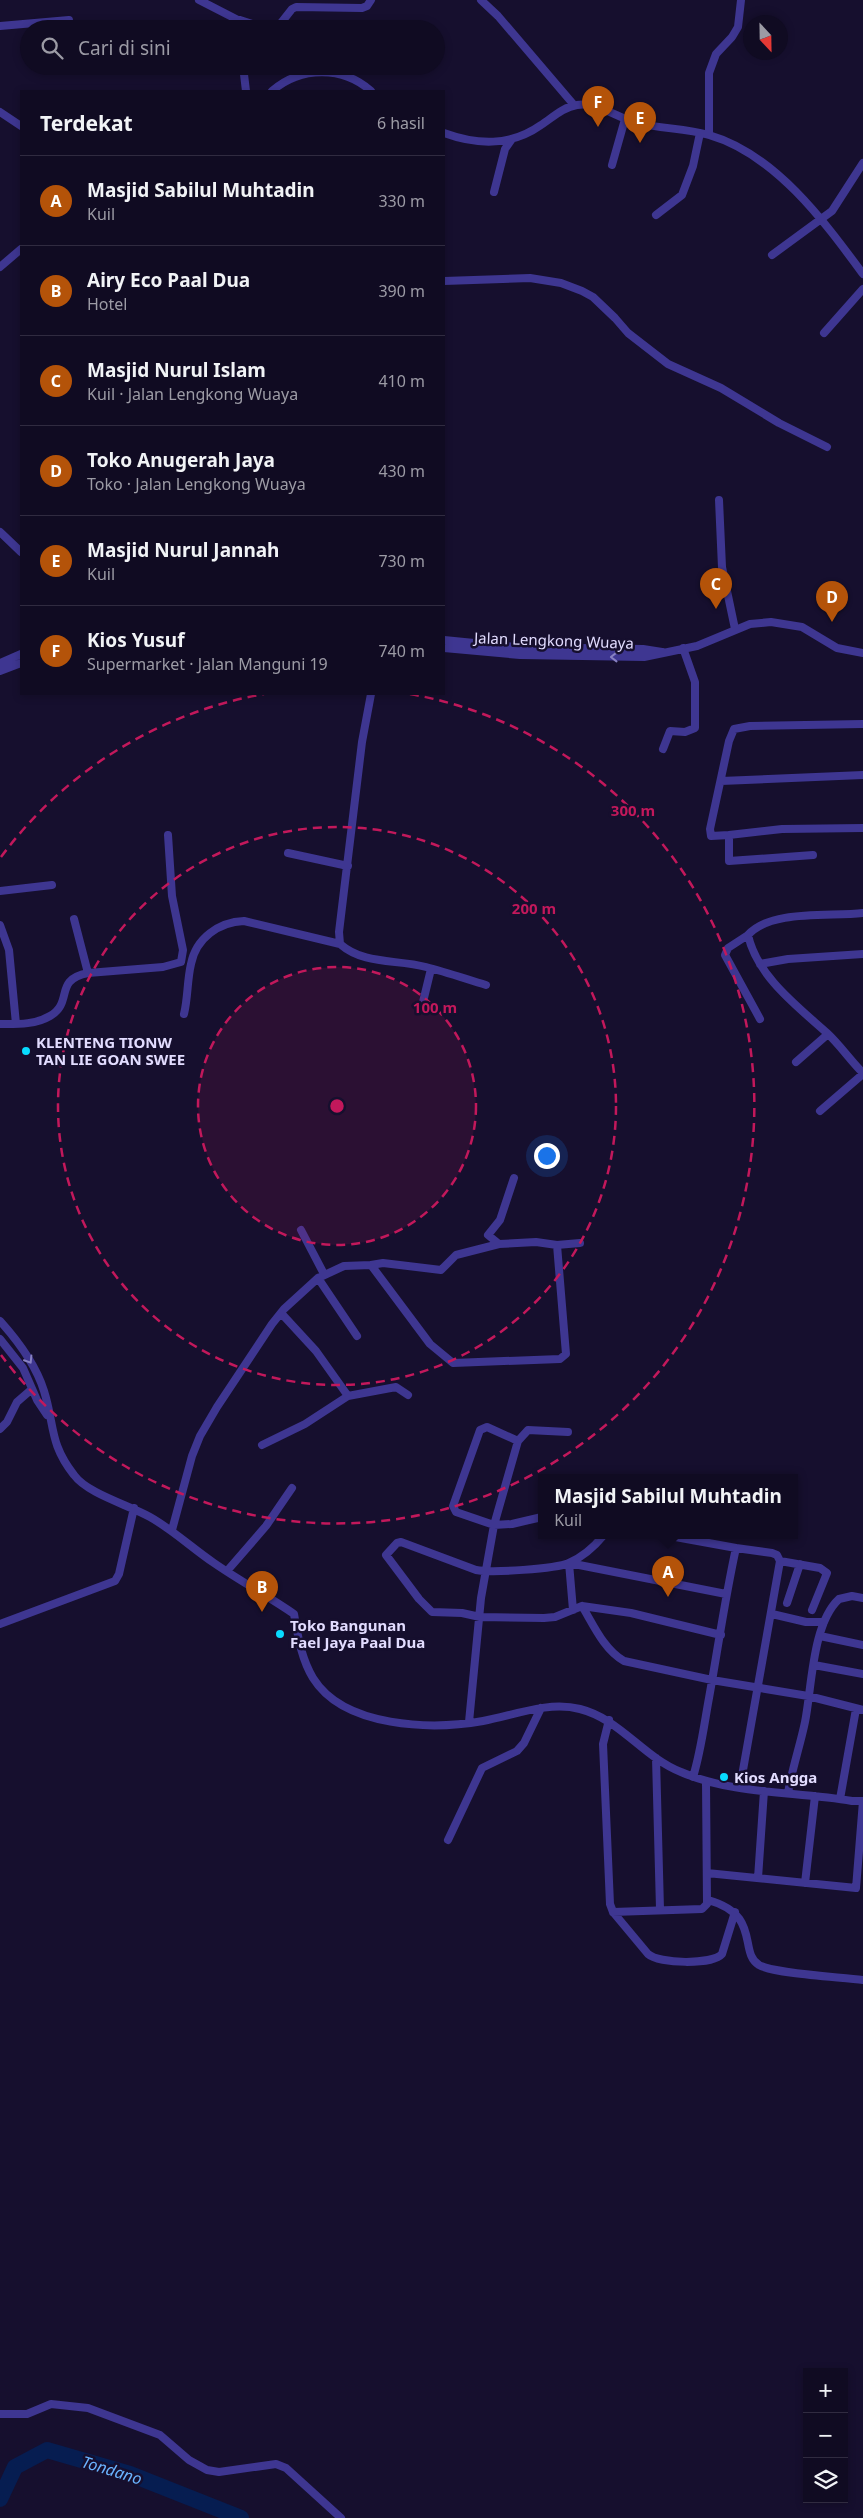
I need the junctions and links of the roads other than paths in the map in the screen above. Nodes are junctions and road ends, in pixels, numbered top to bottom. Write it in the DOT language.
graph roads {
  1 [pos="200,0"];
  2 [pos="289,0"];
  3 [pos="371,0"];
  4 [pos="481,0"];
  5 [pos="741,0"];
  6 [pos="342,3"];
  7 [pos="292,9"];
  8 [pos="238,20"];
  9 [pos="283,20"];
  10 [pos="20,24"];
  11 [pos="0,26"];
  12 [pos="243,75"];
  13 [pos="310,75"];
  14 [pos="343,75"];
  15 [pos="246,90"];
  16 [pos="273,90"];
  17 [pos="369,90"];
  18 [pos="574,105"];
  19 [pos="0,112"];
  20 [pos="625,119"];
  21 [pos="20,125"];
  22 [pos="445,133"];
  23 [pos="700,134"];
  24 [pos="709,135"];
  25 [pos="512,139"];
  26 [pos="863,163"];
  27 [pos="612,165"];
  28 [pos="494,192"];
  29 [pos="656,215"];
  30 [pos="822,220"];
  31 [pos="20,250"];
  32 [pos="772,255"];
  33 [pos="0,267"];
  34 [pos="863,274"];
  35 [pos="445,282"];
  36 [pos="863,289"];
  37 [pos="824,333"];
  38 [pos="827,447"];
  39 [pos="719,500"];
  40 [pos="0,532"];
  41 [pos="20,551"];
  42 [pos="735,629"];
  43 [pos="445,640"];
  44 [pos="445,648"];
  45 [pos="683,648"];
  46 [pos="662,652"];
  47 [pos="863,653"];
  48 [pos="20,654"];
  49 [pos="0,662"];
  50 [pos="20,663"];
  51 [pos="0,671"];
  52 [pos="371,695"];
  53 [pos="863,724"];
  54 [pos="663,749"];
  55 [pos="863,775"];
  56 [pos="721,781"];
  57 [pos="863,828"];
  58 [pos="168,835"];
  59 [pos="729,835"];
  60 [pos="288,853"];
  61 [pos="813,855"];
  62 [pos="348,866"];
  63 [pos="52,885"];
  64 [pos="0,891"];
  65 [pos="863,914"];
  66 [pos="74,919"];
  67 [pos="0,925"];
  68 [pos="748,935"];
  69 [pos="340,944"];
  70 [pos="863,954"];
  71 [pos="760,964"];
  72 [pos="431,969"];
  73 [pos="88,973"];
  74 [pos="486,985"];
  75 [pos="422,1006"];
  76 [pos="184,1014"];
  77 [pos="760,1019"];
  78 [pos="0,1024"];
  79 [pos="16,1024"];
  80 [pos="828,1034"];
  81 [pos="796,1062"];
  82 [pos="863,1073"];
  83 [pos="820,1111"];
  84 [pos="514,1178"];
  85 [pos="301,1230"];
  86 [pos="580,1243"];
  87 [pos="499,1244"];
  88 [pos="557,1245"];
  89 [pos="371,1265"];
  90 [pos="321,1276"];
  91 [pos="281,1314"];
  92 [pos="0,1321"];
  93 [pos="357,1336"];
  94 [pos="0,1339"];
  95 [pos="32,1389"];
  96 [pos="408,1395"];
  97 [pos="348,1396"];
  98 [pos="50,1419"];
  99 [pos="0,1429"];
  100 [pos="568,1432"];
  101 [pos="518,1441"];
  102 [pos="262,1445"];
  103 [pos="292,1488"];
  104 [pos="134,1508"];
  105 [pos="538,1518"];
  106 [pos="494,1525"];
  107 [pos="172,1530"];
  108 [pos="600,1539"];
  109 [pos="686,1539"];
  110 [pos="736,1548"];
  111 [pos="780,1561"];
  112 [pos="569,1563"];
  113 [pos="800,1564"];
  114 [pos="227,1571"];
  115 [pos="486,1572"];
  116 [pos="726,1594"];
  117 [pos="863,1598"];
  118 [pos="787,1603"];
  119 [pos="582,1606"];
  120 [pos="573,1610"];
  121 [pos="812,1610"];
  122 [pos="772,1614"];
  123 [pos="480,1617"];
  124 [pos="824,1622"];
  125 [pos="0,1624"];
  126 [pos="721,1635"];
  127 [pos="820,1636"];
  128 [pos="863,1645"];
  129 [pos="814,1665"];
  130 [pos="863,1674"];
  131 [pos="712,1680"];
  132 [pos="758,1689"];
  133 [pos="808,1696"];
  134 [pos="541,1708"];
  135 [pos="860,1709"];
  136 [pos="609,1720"];
  137 [pos="469,1722"];
  138 [pos="656,1758"];
  139 [pos="693,1777"];
  140 [pos="706,1782"];
  141 [pos="740,1787"];
  142 [pos="764,1791"];
  143 [pos="788,1792"];
  144 [pos="815,1796"];
  145 [pos="840,1799"];
  146 [pos="863,1801"];
  147 [pos="448,1840"];
  148 [pos="707,1873"];
  149 [pos="758,1878"];
  150 [pos="806,1883"];
  151 [pos="859,1888"];
  152 [pos="708,1900"];
  153 [pos="660,1909"];
  154 [pos="613,1912"];
  155 [pos="735,1912"];
  156 [pos="863,1980"];
  157 [pos="0,2414"];
  158 [pos="341,2518"];
  1 -- 8 [label="street"];
  2 -- 7 [label="street"];
  3 -- 6 [label="street"];
  4 -- 18 [label="street"];
  5 -- 24 [label="street"];
  6 -- 7 [label="street"];
  7 -- 9 [label="street"];
  10 -- 11 [label="street"];
  12 -- 15 [label="street"];
  13 -- 16 [label="street"];
  14 -- 17 [label="street"];
  18 -- 20 [label="street"];
  18 -- 25 [label="street"];
  19 -- 21 [label="street"];
  20 -- 23 [label="street"];
  20 -- 27 [label="street"];
  22 -- 25 [label="street"];
  23 -- 24 [label="street"];
  23 -- 29 [label="street"];
  24 -- 30 [label="street"];
  25 -- 28 [label="street"];
  26 -- 30 [label="street"];
  30 -- 32 [label="street"];
  30 -- 34 [label="street"];
  31 -- 33 [label="street"];
  35 -- 38 [label="street"];
  36 -- 37 [label="street"];
  39 -- 42 [label="street"];
  40 -- 41 [label="street"];
  42 -- 45 [label="street, Jalan Lengkong Wuaya"];
  42 -- 47 [label="street, Jalan Lengkong Wuaya"];
  43 -- 46 [label="street, Jalan Lengkong Wuaya"];
  46 -- 44 [label="street, Jalan Lengkong Wuaya, one-way"];
  45 -- 46 [label="street, Jalan Lengkong Wuaya"];
  45 -- 54 [label="street"];
  48 -- 49 [label="street"];
  50 -- 51 [label="street"];
  52 -- 62 [label="street"];
  53 -- 56 [label="street"];
  55 -- 56 [label="street"];
  56 -- 59 [label="street"];
  57 -- 59 [label="street"];
  58 -- 73 [label="street"];
  59 -- 61 [label="street"];
  60 -- 62 [label="street"];
  62 -- 69 [label="street"];
  63 -- 64 [label="street"];
  65 -- 68 [label="street"];
  66 -- 73 [label="street"];
  67 -- 79 [label="street"];
  68 -- 71 [label="street"];
  68 -- 77 [label="street"];
  69 -- 72 [label="street"];
  69 -- 76 [label="street"];
  70 -- 71 [label="street"];
  71 -- 80 [label="street"];
  72 -- 74 [label="street"];
  72 -- 75 [label="street"];
  73 -- 79 [label="street"];
  78 -- 79 [label="street"];
  80 -- 81 [label="street"];
  80 -- 82 [label="street"];
  82 -- 83 [label="street"];
  84 -- 87 [label="street"];
  85 -- 90 [label="street"];
  86 -- 88 [label="street"];
  87 -- 88 [label="street"];
  87 -- 89 [label="street"];
  88 -- 89 [label="street"];
  89 -- 90 [label="street"];
  90 -- 91 [label="street"];
  90 -- 93 [label="street"];
  91 -- 97 [label="street"];
  91 -- 107 [label="street"];
  92 -- 98 [label="street, one-way"];
  94 -- 95 [label="street"];
  95 -- 98 [label="street"];
  95 -- 99 [label="street"];
  96 -- 97 [label="street"];
  97 -- 102 [label="street"];
  98 -- 104 [label="street"];
  100 -- 101 [label="street"];
  101 -- 106 [label="street"];
  101 -- 106 [label="street"];
  103 -- 114 [label="street"];
  104 -- 107 [label="street"];
  104 -- 125 [label="street"];
  105 -- 106 [label="street"];
  106 -- 115 [label="street"];
  107 -- 114 [label="street"];
  108 -- 112 [label="street"];
  109 -- 110 [label="street"];
  110 -- 111 [label="street"];
  110 -- 116 [label="street"];
  111 -- 113 [label="street"];
  111 -- 122 [label="street"];
  112 -- 115 [label="street"];
  112 -- 116 [label="street"];
  112 -- 120 [label="street"];
  113 -- 118 [label="street"];
  113 -- 121 [label="street"];
  114 -- 137 [label="street"];
  115 -- 123 [label="street"];
  115 -- 123 [label="street"];
  116 -- 126 [label="street"];
  117 -- 124 [label="street"];
  119 -- 120 [label="street"];
  119 -- 126 [label="street"];
  119 -- 131 [label="street"];
  120 -- 123 [label="street"];
  122 -- 124 [label="street"];
  122 -- 132 [label="street"];
  123 -- 137 [label="street"];
  124 -- 127 [label="street"];
  126 -- 131 [label="street"];
  127 -- 128 [label="street"];
  127 -- 129 [label="street"];
  129 -- 130 [label="street"];
  129 -- 133 [label="street"];
  131 -- 132 [label="street"];
  131 -- 139 [label="street"];
  132 -- 133 [label="street"];
  132 -- 141 [label="street"];
  133 -- 135 [label="street"];
  133 -- 143 [label="street"];
  134 -- 136 [label="street"];
  134 -- 137 [label="street"];
  134 -- 147 [label="street"];
  135 -- 145 [label="street"];
  136 -- 138 [label="street"];
  136 -- 154 [label="street"];
  138 -- 139 [label="street"];
  138 -- 153 [label="street"];
  139 -- 140 [label="street"];
  140 -- 141 [label="street"];
  140 -- 148 [label="street"];
  141 -- 142 [label="street"];
  142 -- 143 [label="street"];
  142 -- 149 [label="street"];
  143 -- 144 [label="street"];
  144 -- 145 [label="street"];
  144 -- 150 [label="street"];
  145 -- 146 [label="street"];
  146 -- 151 [label="street"];
  148 -- 149 [label="street"];
  148 -- 152 [label="street"];
  149 -- 150 [label="street"];
  150 -- 151 [label="street"];
  152 -- 153 [label="street"];
  152 -- 155 [label="street"];
  153 -- 154 [label="street"];
  154 -- 155 [label="street"];
  155 -- 156 [label="street"];
  157 -- 158 [label="street"];
}
